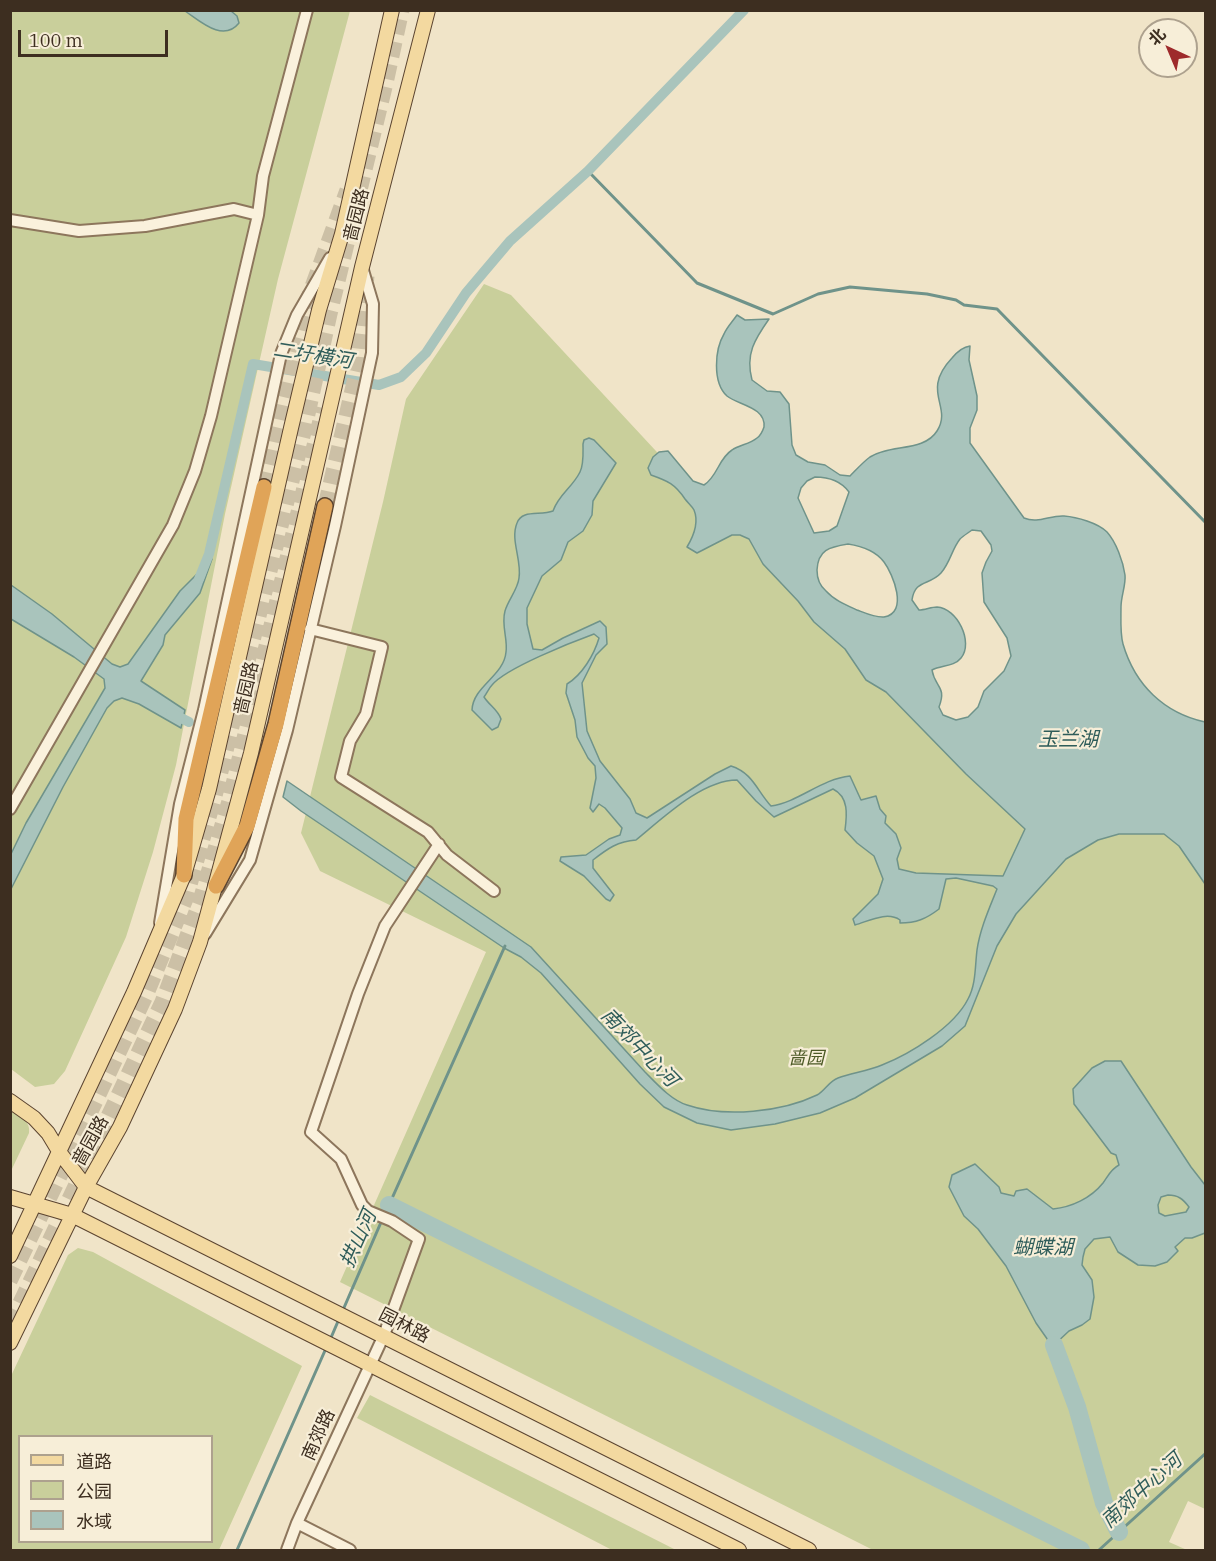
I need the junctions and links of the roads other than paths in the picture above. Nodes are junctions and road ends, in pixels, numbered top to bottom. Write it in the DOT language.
graph roads {
  1 [pos="307,10"];
  2 [pos="392,10"];
  3 [pos="428,10"];
  4 [pos="258,215"];
  5 [pos="10,220"];
  6 [pos="342,234"];
  7 [pos="362,267"];
  8 [pos="264,487"];
  9 [pos="325,506"];
  10 [pos="310,629"];
  11 [pos="10,809"];
  12 [pos="439,844"];
  13 [pos="184,875"];
  14 [pos="216,886"];
  15 [pos="494,891"];
  16 [pos="157,937"];
  17 [pos="200,942"];
  18 [pos="10,1101"];
  19 [pos="60,1153"];
  20 [pos="86,1187"];
  21 [pos="10,1197"];
  22 [pos="35,1203"];
  23 [pos="72,1215"];
  24 [pos="10,1256"];
  25 [pos="384,1335"];
  26 [pos="10,1342"];
  27 [pos="369,1365"];
  28 [pos="297,1523"];
  29 [pos="289,1550"];
  30 [pos="350,1551"];
  31 [pos="739,1551"];
  32 [pos="809,1551"];
  1 -- 4 [label="street"];
  2 -- 6 [label="main road, 啬园路"];
  3 -- 7 [label="main road, 啬园路"];
  4 -- 5 [label="street"];
  4 -- 11 [label="street"];
  6 -- 13 [label="main road, 啬园路"];
  6 -- 16 [label="street"];
  7 -- 10 [label="street"];
  7 -- 14 [label="main road, 啬园路"];
  8 -- 13 [label="highway"];
  9 -- 14 [label="highway"];
  10 -- 12 [label="street"];
  10 -- 17 [label="street"];
  12 -- 15 [label="street"];
  12 -- 25 [label="street, 南郊路"];
  13 -- 16 [label="main road, 啬园路"];
  14 -- 17 [label="main road, 啬园路"];
  16 -- 19 [label="main road, 啬园路"];
  17 -- 20 [label="main road, 啬园路"];
  18 -- 19 [label="main road, 园林路"];
  19 -- 20 [label="main road, 园林路"];
  19 -- 22 [label="main road, 啬园路"];
  20 -- 23 [label="main road, 啬园路"];
  20 -- 25 [label="main road, 园林路"];
  21 -- 22 [label="main road"];
  22 -- 23 [label="main road"];
  22 -- 24 [label="main road, 啬园路"];
  23 -- 26 [label="main road, 啬园路"];
  23 -- 27 [label="main road"];
  25 -- 27 [label="street, 南郊路"];
  25 -- 32 [label="main road, 园林路"];
  27 -- 28 [label="street, 南郊路"];
  27 -- 31 [label="main road"];
  28 -- 29 [label="street, 南郊路"];
  28 -- 30 [label="street"];
}
